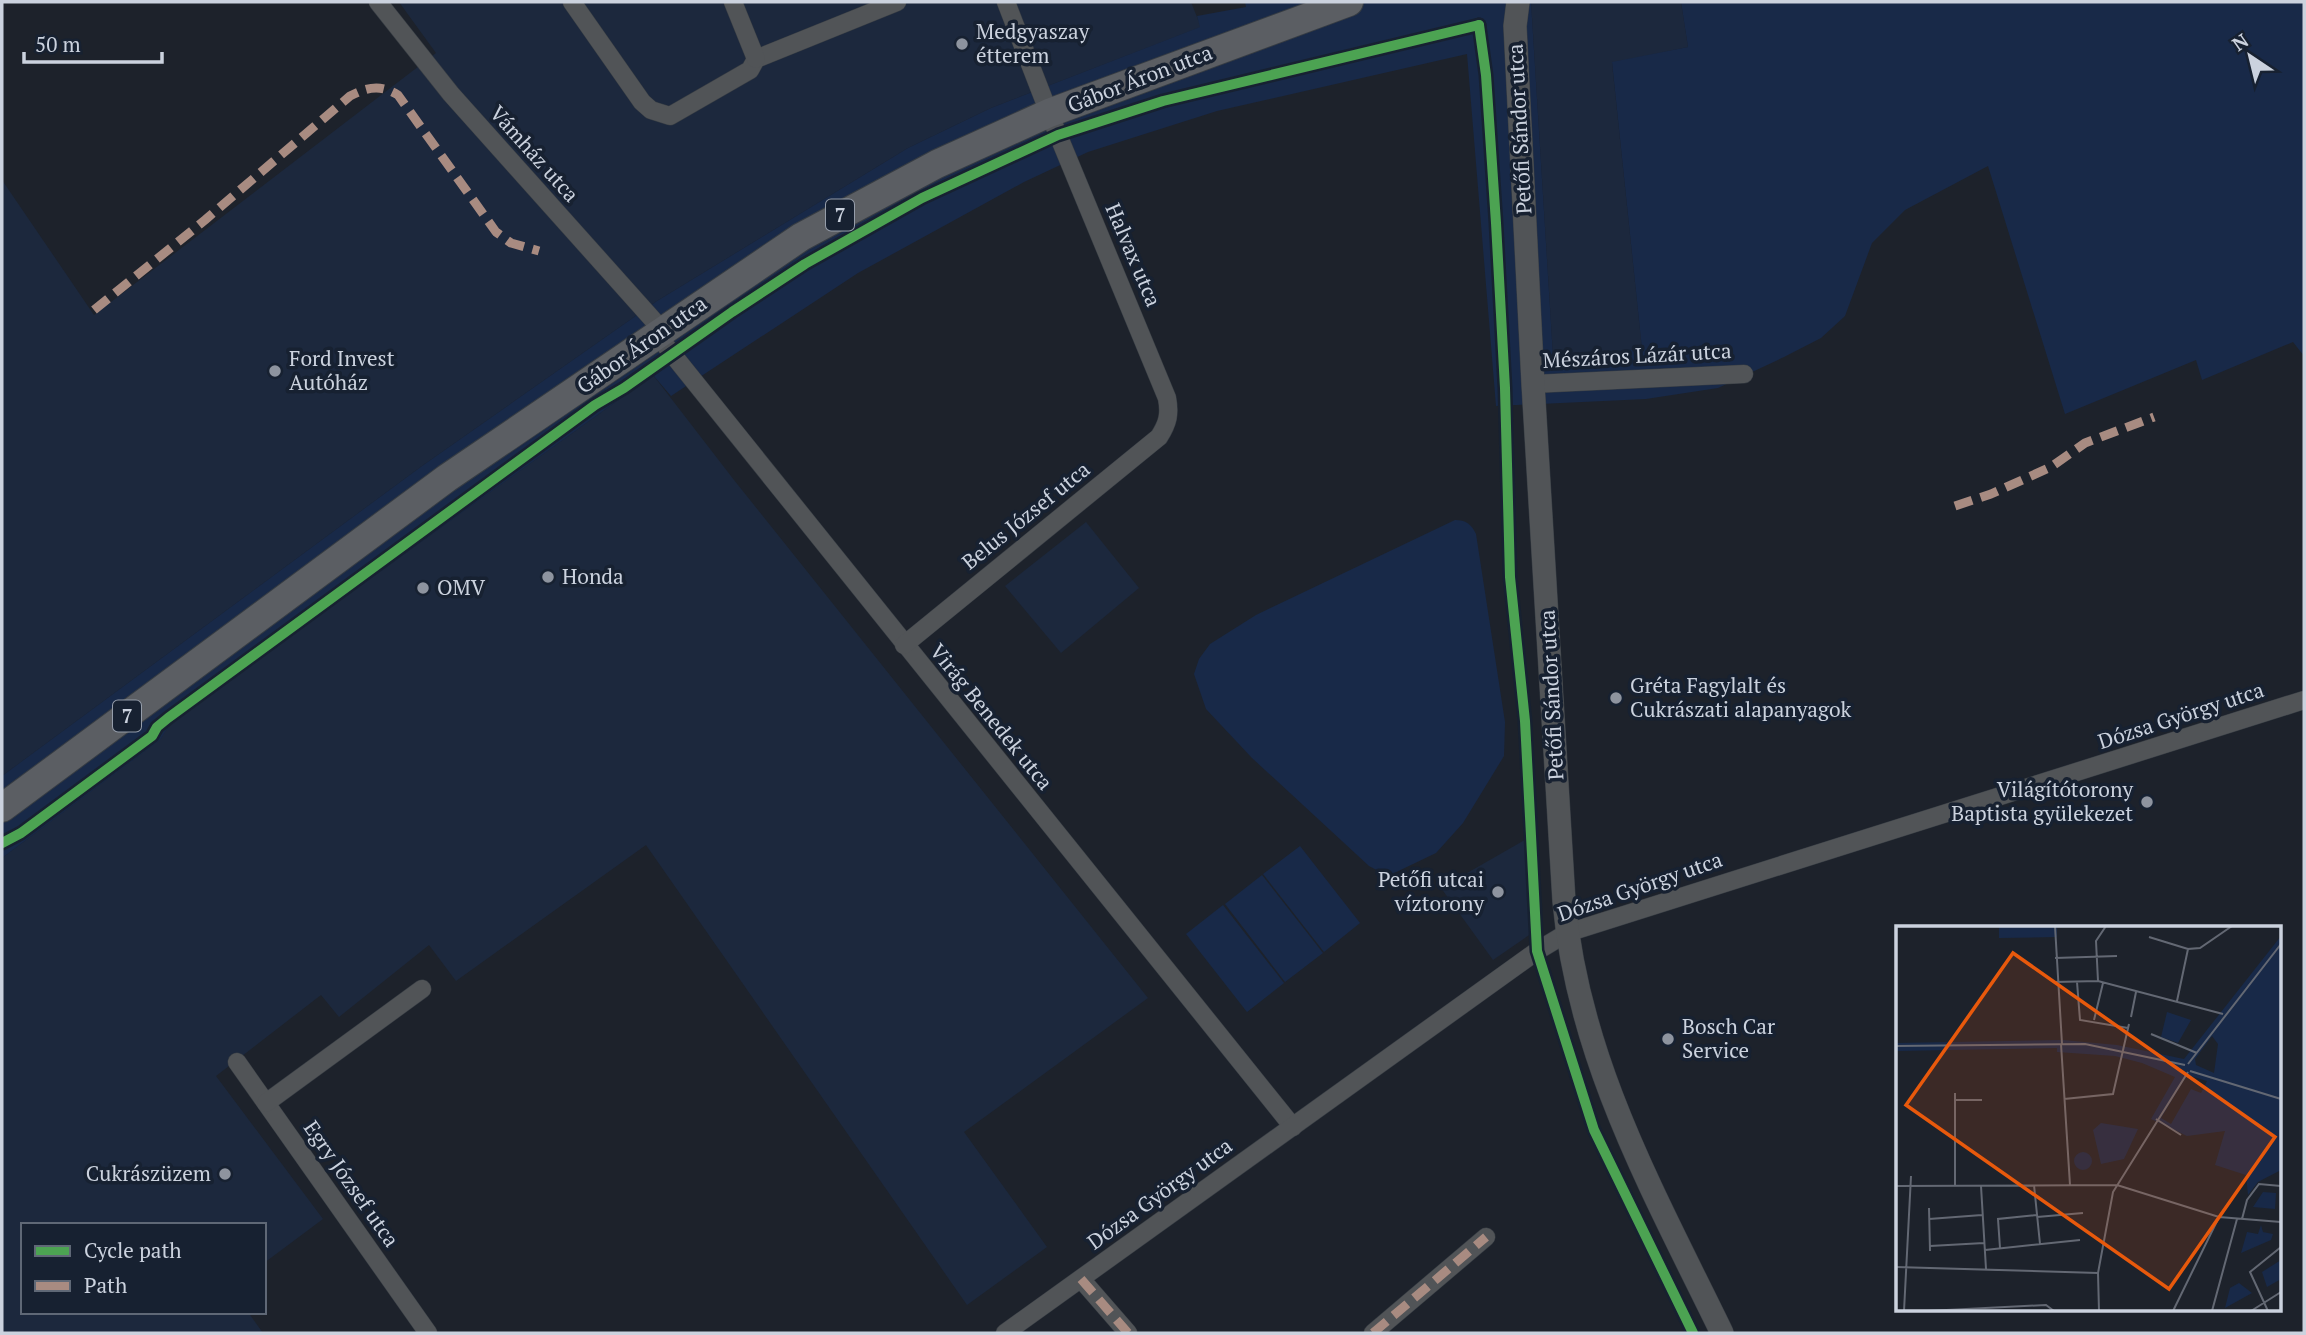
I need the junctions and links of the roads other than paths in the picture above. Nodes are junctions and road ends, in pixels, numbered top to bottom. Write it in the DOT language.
graph roads {
  1 [pos="378,2"];
  2 [pos="572,2"];
  3 [pos="733,2"];
  4 [pos="897,2"];
  5 [pos="1006,2"];
  6 [pos="1349,2"];
  7 [pos="1505,2"];
  8 [pos="1518,2"];
  9 [pos="1515,26"];
  10 [pos="756,59"];
  11 [pos="1049,113"];
  12 [pos="660,333"];
  13 [pos="1744,374"];
  14 [pos="1533,384"];
  15 [pos="1169,416"];
  16 [pos="904,645"];
  17 [pos="2304,700"];
  18 [pos="2,808"];
  19 [pos="1567,933"];
  20 [pos="422,989"];
  21 [pos="237,1062"];
  22 [pos="266,1103"];
  23 [pos="1293,1127"];
  24 [pos="1486,1237"];
  25 [pos="1081,1279"];
  26 [pos="428,1333"];
  27 [pos="1005,1333"];
  28 [pos="1128,1333"];
  29 [pos="1373,1333"];
  30 [pos="1722,1333"];
  1 -- 12 [label="street, Vámház utca"];
  2 -- 10 [label="street"];
  3 -- 10 [label="street"];
  4 -- 10 [label="street"];
  5 -- 11 [label="street, Halvax utca"];
  6 -- 11 [label="main road, Gábor Áron utca / 7"];
  7 -- 9 [label="street, Petőfi Sándor utca"];
  8 -- 9 [label="street, Petőfi Sándor utca"];
  9 -- 14 [label="street, Petőfi Sándor utca"];
  11 -- 12 [label="main road, Gábor Áron utca / 7"];
  11 -- 15 [label="street, Halvax utca"];
  12 -- 16 [label="street, Virág Benedek utca"];
  12 -- 18 [label="main road, Gábor Áron utca / 7"];
  13 -- 14 [label="street, Mészáros Lázár utca"];
  14 -- 19 [label="street, Petőfi Sándor utca"];
  15 -- 16 [label="street, Belus József utca"];
  16 -- 23 [label="street, Virág Benedek utca"];
  17 -- 19 [label="street, Dózsa György utca"];
  19 -- 23 [label="street, Dózsa György utca"];
  19 -- 30 [label="street, Petőfi Sándor utca"];
  20 -- 22 [label="street"];
  21 -- 22 [label="street, Egry József utca"];
  22 -- 26 [label="street, Egry József utca"];
  23 -- 25 [label="street, Dózsa György utca"];
  24 -- 29 [label="street"];
  25 -- 27 [label="street, Dózsa György utca"];
  25 -- 28 [label="street"];
}
